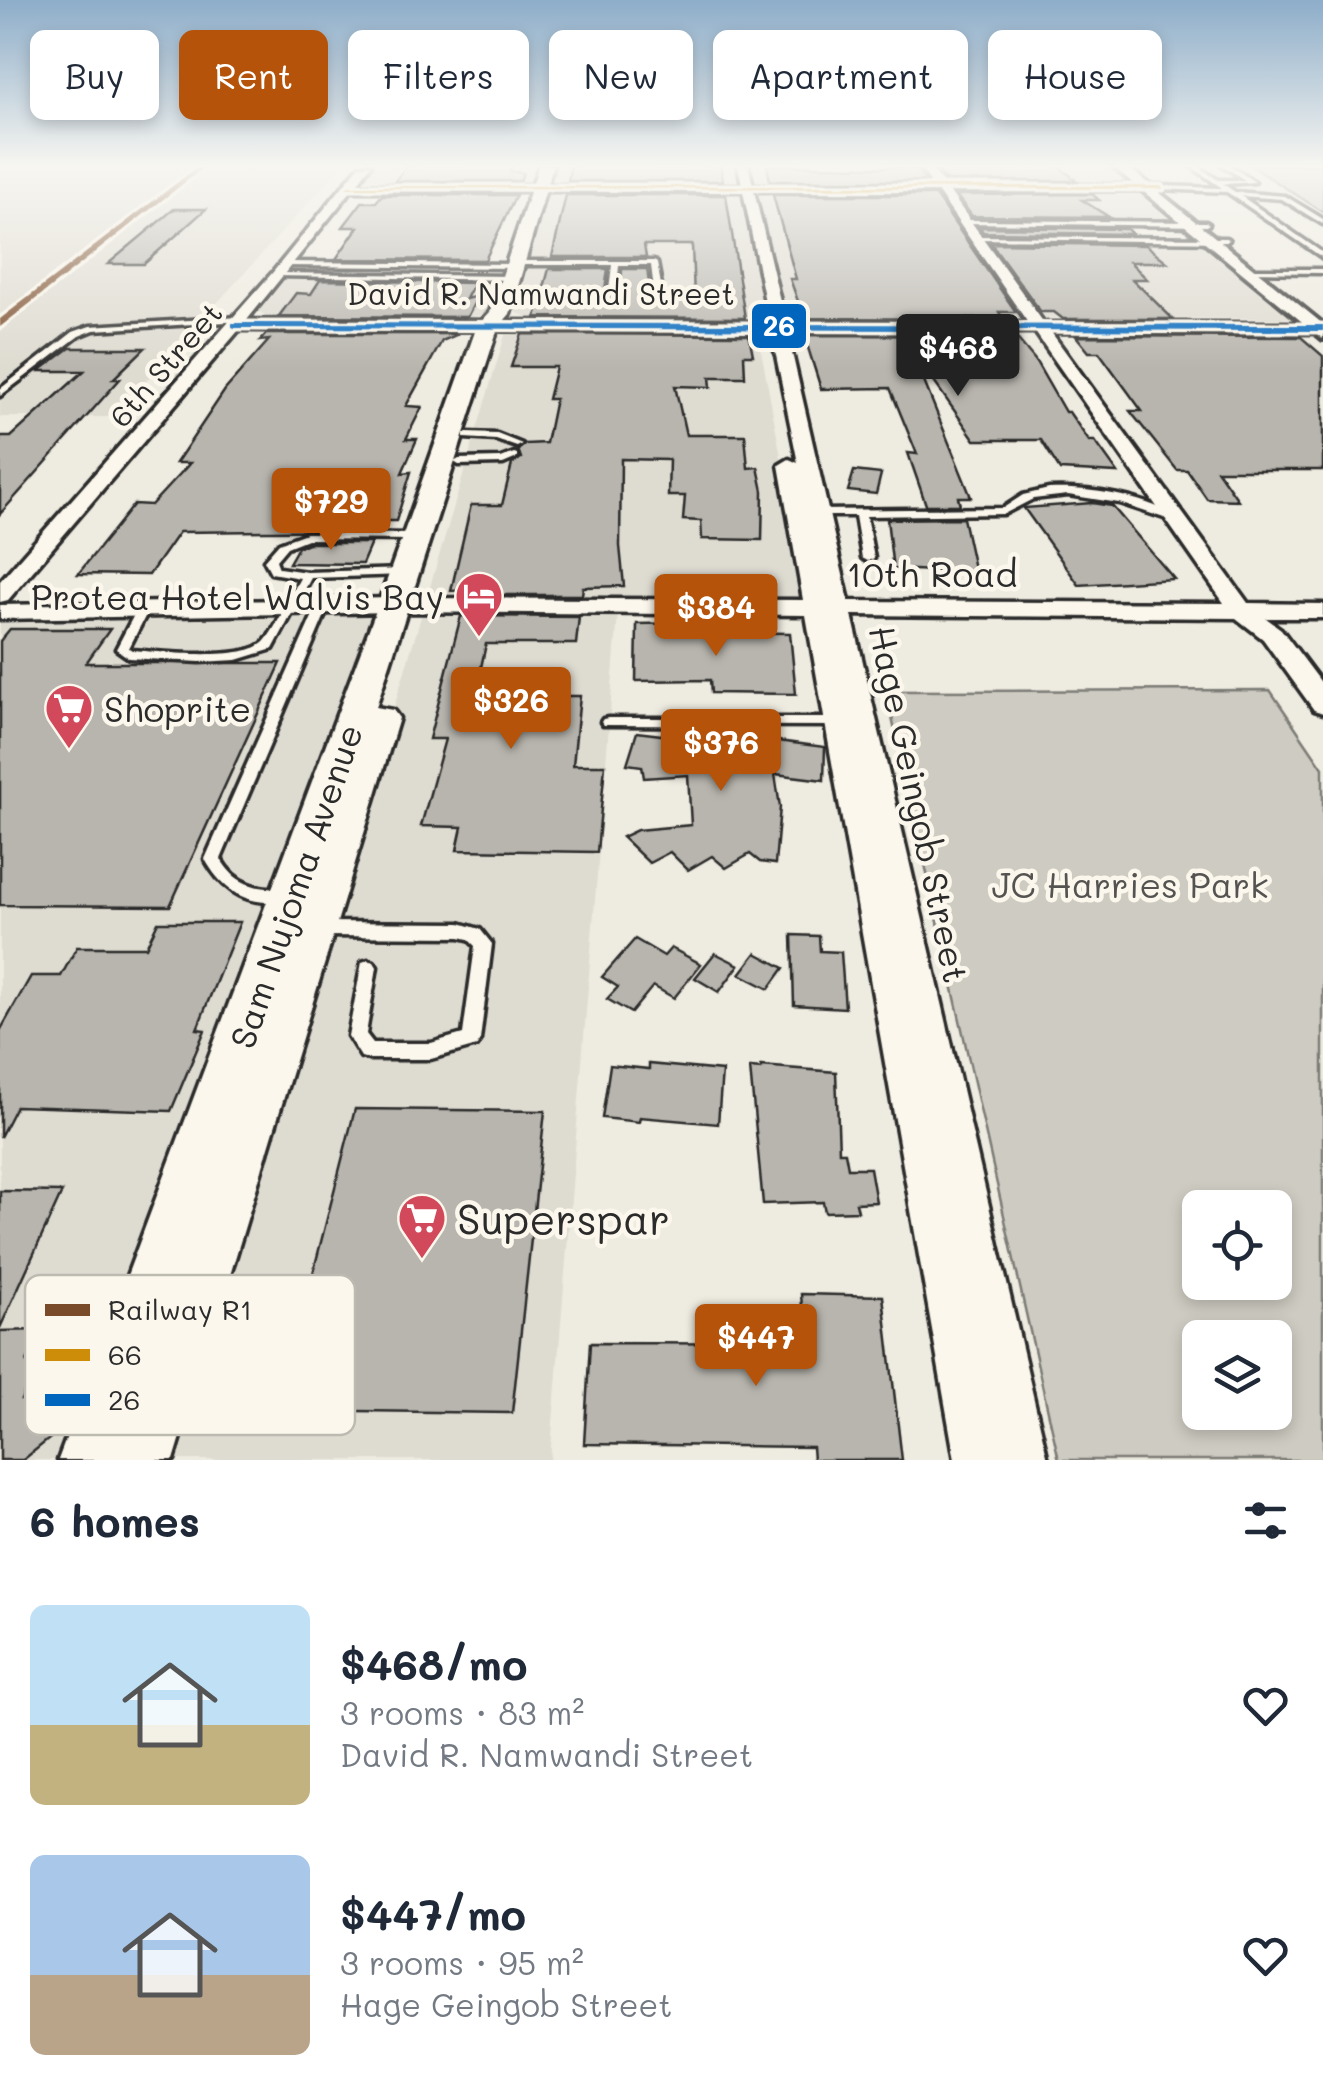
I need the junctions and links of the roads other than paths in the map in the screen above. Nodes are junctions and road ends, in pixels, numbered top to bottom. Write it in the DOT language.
graph roads {
  1 [pos="313,233"];
  2 [pos="525,233"];
  3 [pos="752,233"];
  4 [pos="979,233"];
  5 [pos="1041,233"];
  6 [pos="1176,233"];
  7 [pos="1201,233"];
  8 [pos="1209,233"];
  9 [pos="1290,233"];
  10 [pos="1162,239"];
  11 [pos="1323,256"];
  12 [pos="616,263"];
  13 [pos="390,265"];
  14 [pos="282,270"];
  15 [pos="1258,271"];
  16 [pos="1323,271"];
  17 [pos="381,276"];
  18 [pos="613,290"];
  19 [pos="658,290"];
  20 [pos="503,302"];
  21 [pos="231,322"];
  22 [pos="769,323"];
  23 [pos="1044,324"];
  24 [pos="1319,324"];
  25 [pos="0,393"];
  26 [pos="463,449"];
  27 [pos="818,513"];
  28 [pos="860,514"];
  29 [pos="1176,518"];
  30 [pos="868,558"];
  31 [pos="307,575"];
  32 [pos="408,580"];
  33 [pos="0,595"];
  34 [pos="292,608"];
  35 [pos="322,608"];
  36 [pos="828,608"];
  37 [pos="142,611"];
  38 [pos="1323,611"];
  39 [pos="0,612"];
  40 [pos="1260,618"];
  41 [pos="1323,704"];
  42 [pos="608,722"];
  43 [pos="838,722"];
  44 [pos="302,912"];
  45 [pos="368,967"];
  46 [pos="163,1275"];
  47 [pos="195,1275"];
  48 [pos="102,1435"];
  49 [pos="147,1435"];
  50 [pos="92,1460"];
  51 [pos="140,1460"];
  52 [pos="980,1460"];
  53 [pos="1023,1460"];
  1 -- 14 [label="street, 6th Street"];
  2 -- 20 [label="main road, Sam Nujoma Avenue"];
  3 -- 22 [label="street, Hage Geingob Street"];
  4 -- 23 [label="street"];
  5 -- 10 [label="lane"];
  6 -- 10 [label="lane"];
  7 -- 10 [label="lane"];
  8 -- 15 [label="street"];
  9 -- 11 [label="lane"];
  12 -- 18 [label="lane"];
  12 -- 19 [label="lane"];
  12 -- 20 [label="lane"];
  13 -- 14 [label="lane"];
  13 -- 17 [label="lane"];
  13 -- 20 [label="lane"];
  14 -- 17 [label="lane"];
  14 -- 21 [label="street, 6th Street"];
  15 -- 16 [label="lane"];
  15 -- 24 [label="street"];
  17 -- 20 [label="lane"];
  20 -- 21 [label="street, David R. Namwandi Street"];
  20 -- 22 [label="street, David R. Namwandi Street"];
  20 -- 26 [label="main road, Sam Nujoma Avenue"];
  20 -- 32 [label="main road, Sam Nujoma Avenue"];
  21 -- 25 [label="lane"];
  21 -- 33 [label="street, 6th Street"];
  22 -- 23 [label="street, David R. Namwandi Street"];
  22 -- 27 [label="street, Hage Geingob Street"];
  22 -- 36 [label="street, Hage Geingob Street"];
  23 -- 24 [label="street, David R. Namwandi Street"];
  23 -- 29 [label="street"];
  23 -- 40 [label="street"];
  26 -- 26 [label="lane"];
  26 -- 32 [label="main road, Sam Nujoma Avenue"];
  27 -- 28 [label="lane"];
  27 -- 36 [label="street, Hage Geingob Street"];
  28 -- 29 [label="lane"];
  28 -- 30 [label="lane"];
  29 -- 40 [label="street"];
  31 -- 32 [label="lane"];
  31 -- 32 [label="lane"];
  31 -- 34 [label="lane"];
  32 -- 35 [label="street, 10th Road"];
  32 -- 36 [label="street, 10th Road"];
  32 -- 44 [label="main road, Sam Nujoma Avenue"];
  34 -- 35 [label="street, 10th Road"];
  34 -- 37 [label="street, 10th Road"];
  34 -- 37 [label="lane"];
  35 -- 44 [label="lane"];
  36 -- 40 [label="street, 10th Road"];
  36 -- 43 [label="street, Hage Geingob Street"];
  36 -- 53 [label="street, Hage Geingob Street"];
  37 -- 39 [label="street, 10th Road"];
  38 -- 40 [label="street, 10th Road"];
  40 -- 41 [label="street"];
  42 -- 43 [label="lane"];
  43 -- 52 [label="street, Hage Geingob Street"];
  44 -- 45 [label="lane"];
  44 -- 46 [label="main road, Sam Nujoma Avenue"];
  44 -- 47 [label="main road, Sam Nujoma Avenue"];
  48 -- 50 [label="main road, Sam Nujoma Avenue"];
  49 -- 51 [label="main road, Sam Nujoma Avenue"];
}
